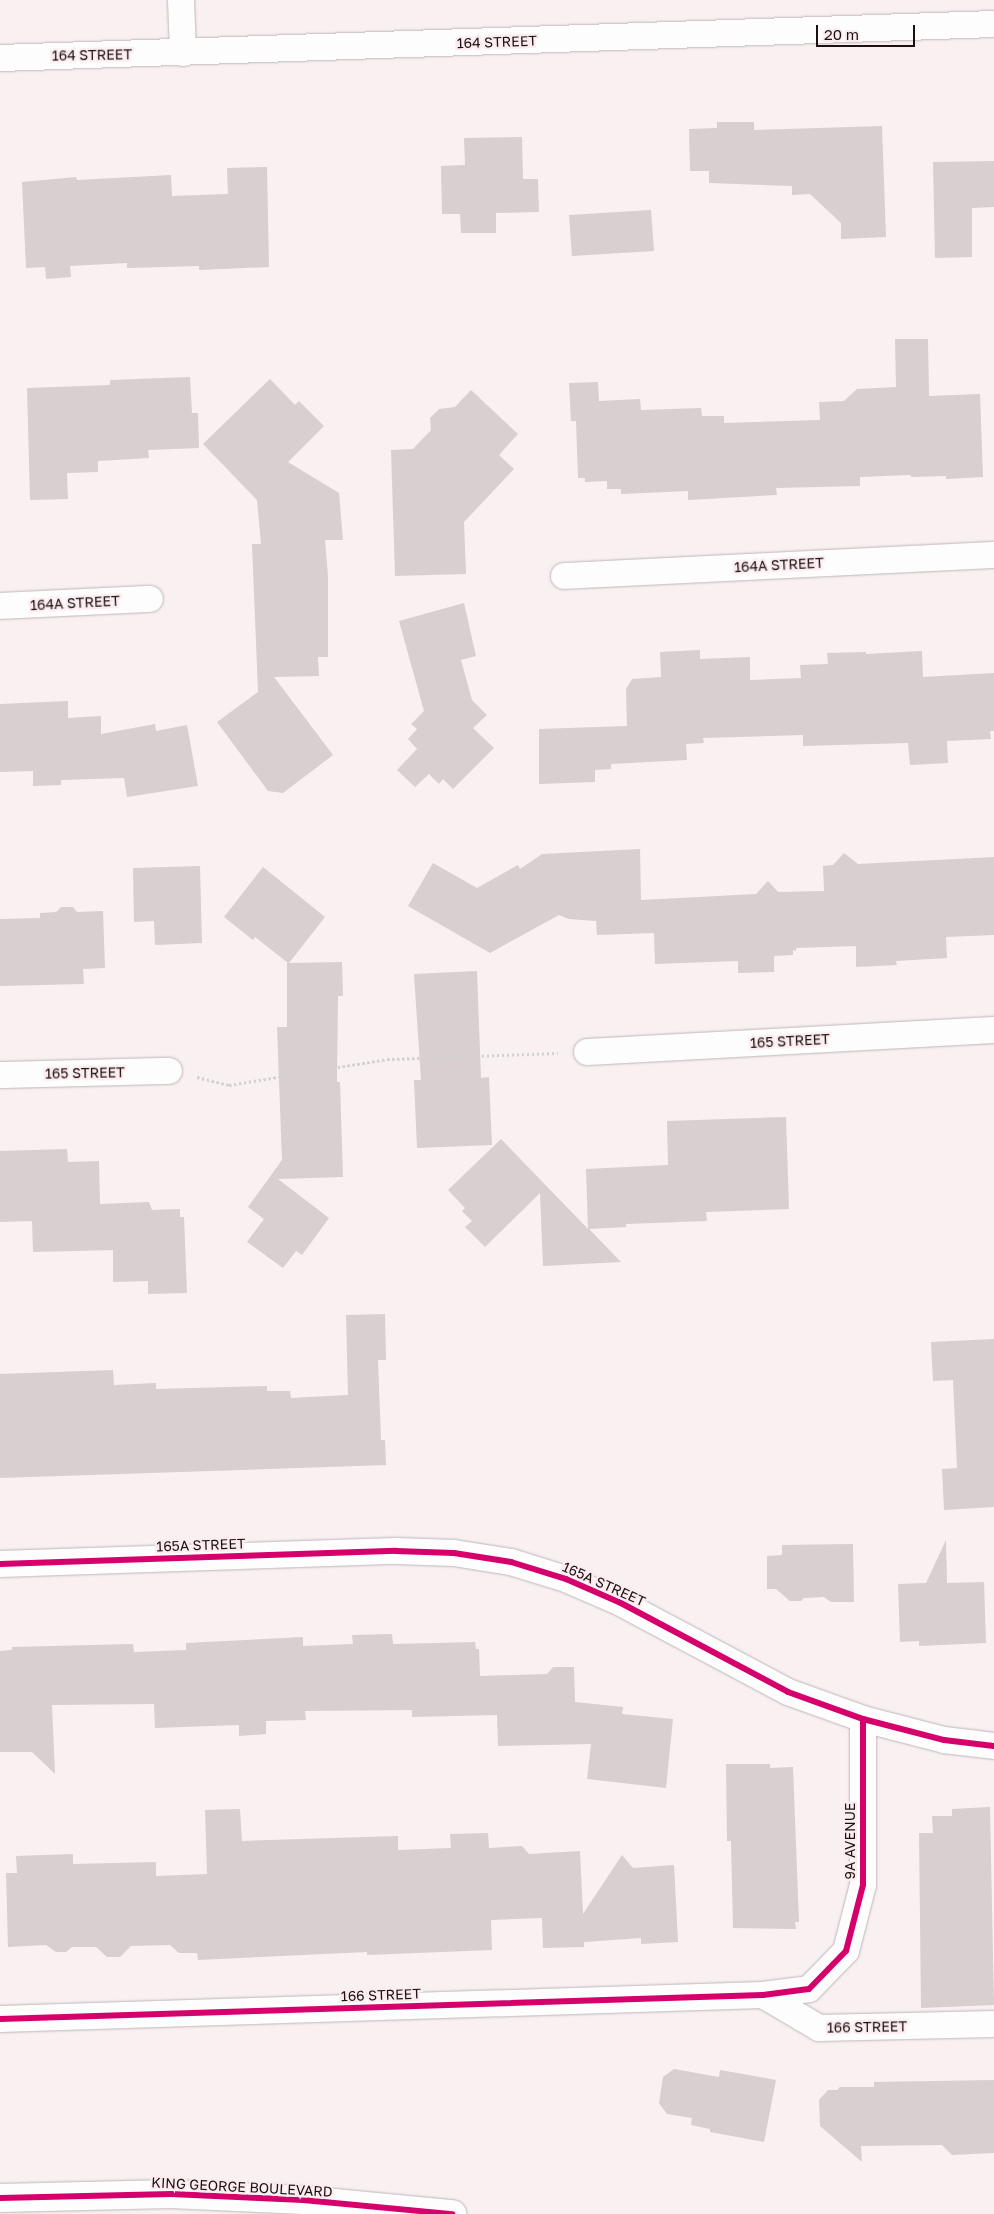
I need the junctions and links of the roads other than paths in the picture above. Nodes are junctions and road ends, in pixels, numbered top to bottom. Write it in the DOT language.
graph roads {
  1 [pos="181,0"];
  2 [pos="994,24"];
  3 [pos="183,53"];
  4 [pos="0,58"];
  5 [pos="994,555"];
  6 [pos="564,576"];
  7 [pos="150,600"];
  8 [pos="0,606"];
  9 [pos="994,1030"];
  10 [pos="586,1052"];
  11 [pos="169,1071"];
  12 [pos="0,1075"];
  13 [pos="0,1564"];
  14 [pos="863,1719"];
  15 [pos="994,1746"];
  16 [pos="763,1995"];
  17 [pos="0,2019"];
  18 [pos="994,2024"];
  19 [pos="0,2198"];
  20 [pos="452,2214"];
  1 -- 3 [label="street"];
  2 -- 3 [label="street, 164 STREET"];
  3 -- 4 [label="street, 164 STREET"];
  5 -- 6 [label="street, 164A STREET"];
  7 -- 8 [label="street, 164A STREET"];
  9 -- 10 [label="street, 165 STREET"];
  11 -- 12 [label="street, 165 STREET"];
  13 -- 14 [label="street, 165A STREET"];
  14 -- 15 [label="street, 165A STREET"];
  14 -- 16 [label="street, 9A AVENUE"];
  16 -- 17 [label="street, 166 STREET"];
  16 -- 18 [label="street, 166 STREET"];
  19 -- 20 [label="main road, KING GEORGE BOULEVARD"];
}
